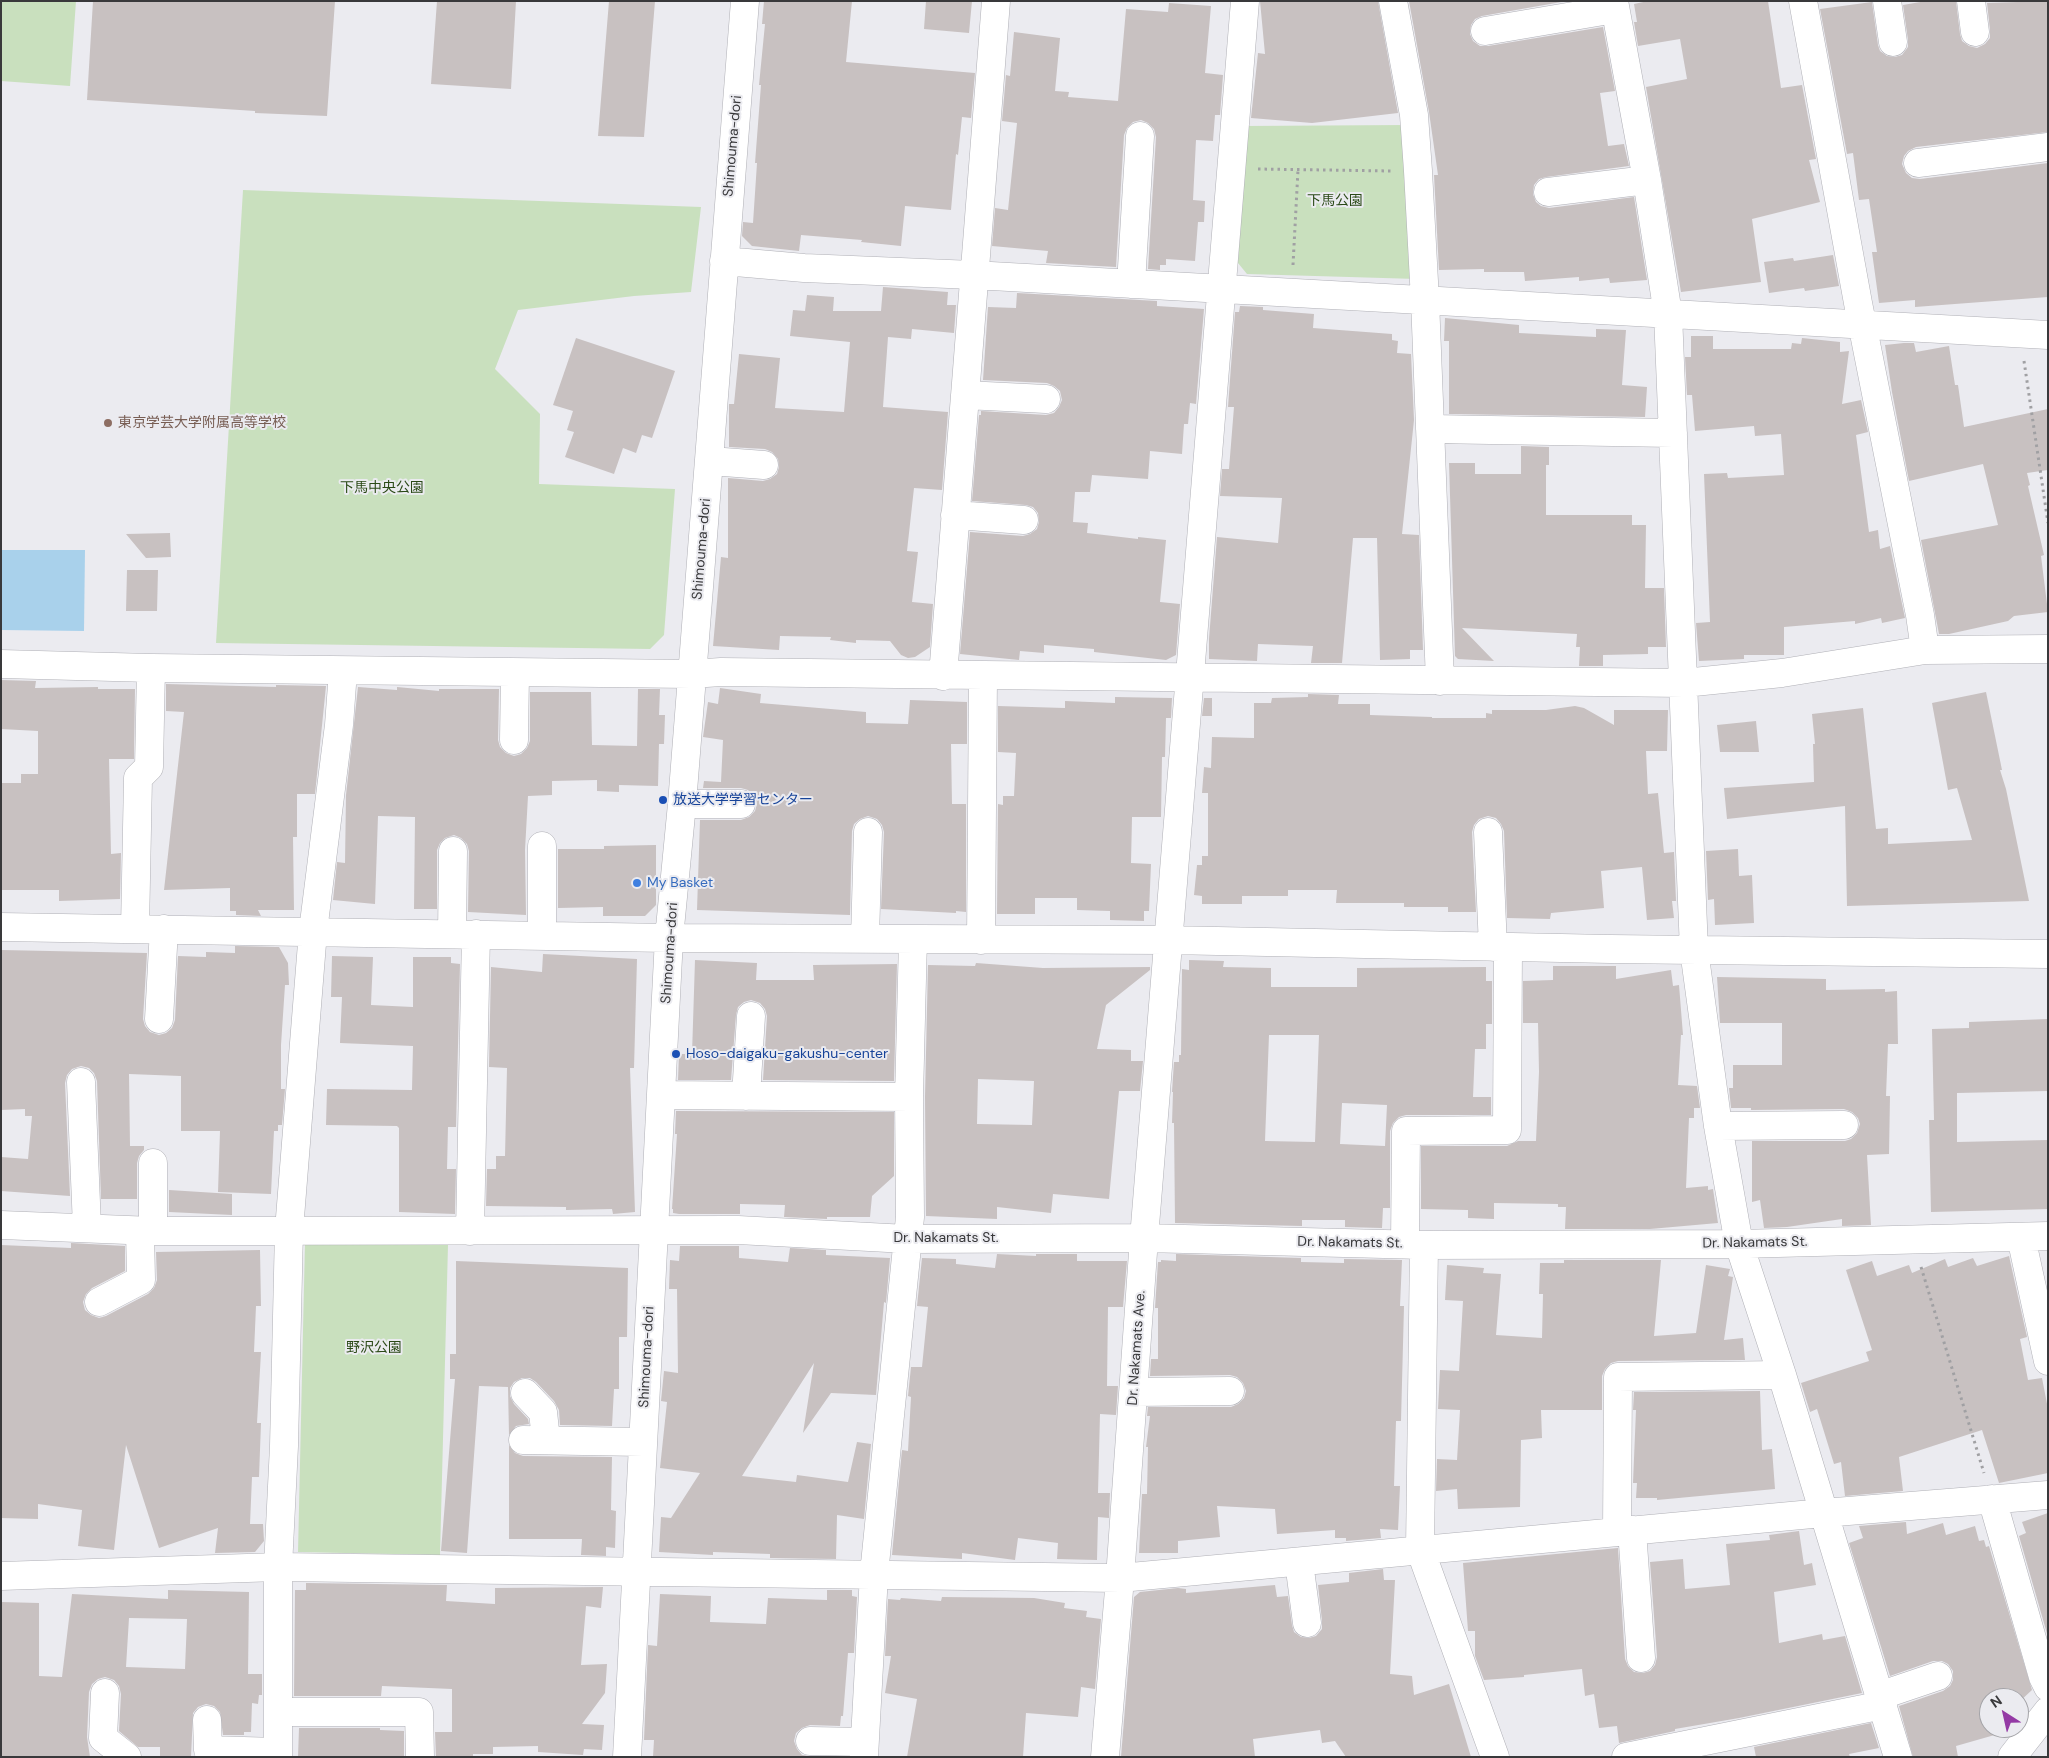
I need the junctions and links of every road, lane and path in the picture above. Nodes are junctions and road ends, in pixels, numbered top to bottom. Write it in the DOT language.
graph roads {
  1 [pos="745,1"];
  2 [pos="996,1"];
  3 [pos="1245,1"];
  4 [pos="1393,1"];
  5 [pos="1802,1"];
  6 [pos="1887,1"];
  7 [pos="1971,1"];
  8 [pos="1614,5"];
  9 [pos="1485,30"];
  10 [pos="1975,32"];
  11 [pos="1893,42"];
  12 [pos="1140,136"];
  13 [pos="2048,148"];
  14 [pos="1918,163"];
  15 [pos="1232,169"];
  16 [pos="1298,170"];
  17 [pos="1418,171"];
  18 [pos="1647,180"];
  19 [pos="1548,192"];
  20 [pos="724,260"];
  21 [pos="973,275"];
  22 [pos="1131,284"];
  23 [pos="1222,289"];
  24 [pos="1292,293"];
  25 [pos="1425,300"];
  26 [pos="1668,314"];
  27 [pos="1862,324"];
  28 [pos="2020,334"];
  29 [pos="2048,335"];
  30 [pos="964,395"];
  31 [pos="1046,399"];
  32 [pos="1430,429"];
  33 [pos="1673,433"];
  34 [pos="710,461"];
  35 [pos="764,465"];
  36 [pos="955,515"];
  37 [pos="1024,520"];
  38 [pos="2048,524"];
  39 [pos="2048,649"];
  40 [pos="1925,650"];
  41 [pos="1,664"];
  42 [pos="151,668"];
  43 [pos="343,671"];
  44 [pos="515,673"];
  45 [pos="691,674"];
  46 [pos="943,676"];
  47 [pos="983,676"];
  48 [pos="1190,679"];
  49 [pos="1440,681"];
  50 [pos="1684,683"];
  51 [pos="514,740"];
  52 [pos="682,804"];
  53 [pos="741,804"];
  54 [pos="868,832"];
  55 [pos="1488,832"];
  56 [pos="542,846"];
  57 [pos="453,851"];
  58 [pos="1,927"];
  59 [pos="135,929"];
  60 [pos="164,929"];
  61 [pos="313,931"];
  62 [pos="464,934"];
  63 [pos="542,935"];
  64 [pos="669,938"];
  65 [pos="865,939"];
  66 [pos="913,939"];
  67 [pos="981,940"];
  68 [pos="1168,940"];
  69 [pos="1500,947"];
  70 [pos="1694,950"];
  71 [pos="2048,954"];
  72 [pos="751,1016"];
  73 [pos="159,1019"];
  74 [pos="81,1082"];
  75 [pos="661,1095"];
  76 [pos="746,1096"];
  77 [pos="909,1097"];
  78 [pos="1718,1126"];
  79 [pos="1844,1126"];
  80 [pos="153,1163"];
  81 [pos="1,1225"];
  82 [pos="87,1227"];
  83 [pos="289,1230"];
  84 [pos="147,1231"];
  85 [pos="470,1231"];
  86 [pos="653,1231"];
  87 [pos="2048,1236"];
  88 [pos="2021,1237"];
  89 [pos="1144,1238"];
  90 [pos="907,1239"];
  91 [pos="1913,1240"];
  92 [pos="1739,1244"];
  93 [pos="1415,1245"];
  94 [pos="99,1302"];
  95 [pos="2048,1361"];
  96 [pos="1782,1375"];
  97 [pos="1230,1391"];
  98 [pos="1134,1392"];
  99 [pos="525,1393"];
  100 [pos="643,1442"];
  101 [pos="2048,1494"];
  102 [pos="1992,1499"];
  103 [pos="1823,1513"];
  104 [pos="1625,1531"];
  105 [pos="1420,1549"];
  106 [pos="1299,1562"];
  107 [pos="278,1567"];
  108 [pos="637,1572"];
  109 [pos="874,1574"];
  110 [pos="1,1576"];
  111 [pos="1120,1578"];
  112 [pos="1307,1623"];
  113 [pos="1641,1658"];
  114 [pos="1938,1676"];
  115 [pos="2048,1687"];
  116 [pos="104,1693"];
  117 [pos="1881,1700"];
  118 [pos="2048,1711"];
  119 [pos="278,1712"];
  120 [pos="207,1720"];
  121 [pos="810,1741"];
  122 [pos="864,1750"];
  123 [pos="278,1754"];
  124 [pos="127,1757"];
  125 [pos="420,1757"];
  126 [pos="627,1757"];
  127 [pos="1105,1757"];
  128 [pos="1495,1757"];
  129 [pos="1626,1757"];
  130 [pos="1898,1757"];
  131 [pos="2012,1757"];
  1 -- 20 [label="street, Shimouma-dori"];
  2 -- 21 [label="street"];
  3 -- 15 [label="street, Dr. Nakamats Ave."];
  4 -- 17 [label="street"];
  5 -- 27 [label="street"];
  6 -- 11 [label="street"];
  7 -- 10 [label="street"];
  8 -- 9 [label="street"];
  8 -- 18 [label="street"];
  12 -- 22 [label="street"];
  13 -- 14 [label="street"];
  15 -- 16 [label="path"];
  15 -- 23 [label="street, Dr. Nakamats Ave."];
  16 -- 17 [label="path"];
  16 -- 24 [label="path"];
  17 -- 25 [label="street"];
  18 -- 19 [label="street"];
  18 -- 26 [label="street"];
  20 -- 21 [label="street"];
  20 -- 34 [label="street, Shimouma-dori"];
  21 -- 22 [label="street"];
  21 -- 30 [label="street"];
  22 -- 23 [label="street"];
  23 -- 24 [label="street"];
  23 -- 48 [label="street, Dr. Nakamats Ave."];
  24 -- 25 [label="street"];
  25 -- 26 [label="street"];
  25 -- 32 [label="street"];
  26 -- 27 [label="street"];
  26 -- 33 [label="street"];
  27 -- 28 [label="street"];
  27 -- 40 [label="street"];
  28 -- 29 [label="street"];
  28 -- 38 [label="path"];
  30 -- 31 [label="street"];
  30 -- 36 [label="street"];
  32 -- 33 [label="street"];
  32 -- 49 [label="street"];
  33 -- 50 [label="street"];
  34 -- 35 [label="street"];
  34 -- 45 [label="street, Shimouma-dori"];
  36 -- 37 [label="street"];
  36 -- 46 [label="street"];
  39 -- 40 [label="street"];
  40 -- 50 [label="street"];
  41 -- 42 [label="street"];
  42 -- 43 [label="street"];
  42 -- 59 [label="street"];
  43 -- 44 [label="street"];
  43 -- 61 [label="street"];
  44 -- 45 [label="street"];
  44 -- 51 [label="street"];
  45 -- 46 [label="street"];
  45 -- 52 [label="street, Shimouma-dori"];
  46 -- 47 [label="street"];
  47 -- 48 [label="street"];
  47 -- 67 [label="street"];
  48 -- 49 [label="street"];
  48 -- 68 [label="street, Dr. Nakamats Ave."];
  49 -- 50 [label="street"];
  50 -- 70 [label="street"];
  52 -- 53 [label="street"];
  52 -- 64 [label="street, Shimouma-dori"];
  54 -- 65 [label="street"];
  55 -- 69 [label="street"];
  56 -- 63 [label="street"];
  57 -- 62 [label="street"];
  58 -- 59 [label="street"];
  59 -- 60 [label="street"];
  60 -- 61 [label="street"];
  60 -- 73 [label="street"];
  61 -- 62 [label="street"];
  61 -- 83 [label="street"];
  62 -- 63 [label="street"];
  62 -- 85 [label="street"];
  63 -- 64 [label="street"];
  64 -- 65 [label="street"];
  64 -- 75 [label="street, Shimouma-dori"];
  65 -- 66 [label="street"];
  66 -- 67 [label="street"];
  66 -- 77 [label="street"];
  67 -- 68 [label="street"];
  68 -- 69 [label="street"];
  68 -- 89 [label="street, Dr. Nakamats Ave."];
  69 -- 70 [label="street"];
  69 -- 93 [label="street"];
  70 -- 71 [label="street"];
  70 -- 78 [label="street"];
  72 -- 76 [label="street"];
  74 -- 82 [label="street"];
  75 -- 76 [label="street"];
  75 -- 86 [label="street, Shimouma-dori"];
  76 -- 77 [label="street"];
  77 -- 90 [label="street"];
  78 -- 79 [label="street"];
  78 -- 92 [label="street"];
  80 -- 84 [label="street"];
  81 -- 82 [label="street, Dr. Nakamats St."];
  82 -- 84 [label="street, Dr. Nakamats St."];
  83 -- 84 [label="street, Dr. Nakamats St."];
  83 -- 85 [label="street, Dr. Nakamats St."];
  83 -- 107 [label="street"];
  84 -- 94 [label="street"];
  85 -- 86 [label="street, Dr. Nakamats St."];
  86 -- 90 [label="street, Dr. Nakamats St."];
  86 -- 100 [label="street, Shimouma-dori"];
  87 -- 88 [label="street, Dr. Nakamats St."];
  88 -- 91 [label="street, Dr. Nakamats St."];
  88 -- 95 [label="street"];
  89 -- 90 [label="street, Dr. Nakamats St."];
  89 -- 93 [label="street, Dr. Nakamats St."];
  89 -- 98 [label="street, Dr. Nakamats Ave."];
  90 -- 109 [label="street"];
  91 -- 92 [label="street, Dr. Nakamats St."];
  91 -- 102 [label="path"];
  92 -- 93 [label="street, Dr. Nakamats St."];
  92 -- 96 [label="street"];
  93 -- 105 [label="street"];
  96 -- 103 [label="street"];
  96 -- 104 [label="street"];
  97 -- 98 [label="street"];
  98 -- 111 [label="street, Dr. Nakamats Ave."];
  99 -- 100 [label="street"];
  100 -- 108 [label="street, Shimouma-dori"];
  101 -- 102 [label="street"];
  102 -- 103 [label="street"];
  102 -- 115 [label="street"];
  103 -- 104 [label="street"];
  103 -- 117 [label="street"];
  104 -- 105 [label="street"];
  104 -- 113 [label="street"];
  105 -- 106 [label="street"];
  105 -- 128 [label="street"];
  106 -- 111 [label="street"];
  106 -- 112 [label="street"];
  107 -- 108 [label="street"];
  107 -- 110 [label="street"];
  107 -- 119 [label="street"];
  108 -- 109 [label="street"];
  108 -- 126 [label="street, Shimouma-dori"];
  109 -- 111 [label="street"];
  109 -- 122 [label="street"];
  111 -- 127 [label="street, Dr. Nakamats Ave."];
  114 -- 117 [label="street"];
  116 -- 124 [label="street"];
  117 -- 129 [label="street"];
  117 -- 130 [label="street"];
  118 -- 131 [label="street"];
  119 -- 123 [label="street"];
  119 -- 125 [label="street"];
  120 -- 123 [label="street"];
  121 -- 122 [label="street"];
}
